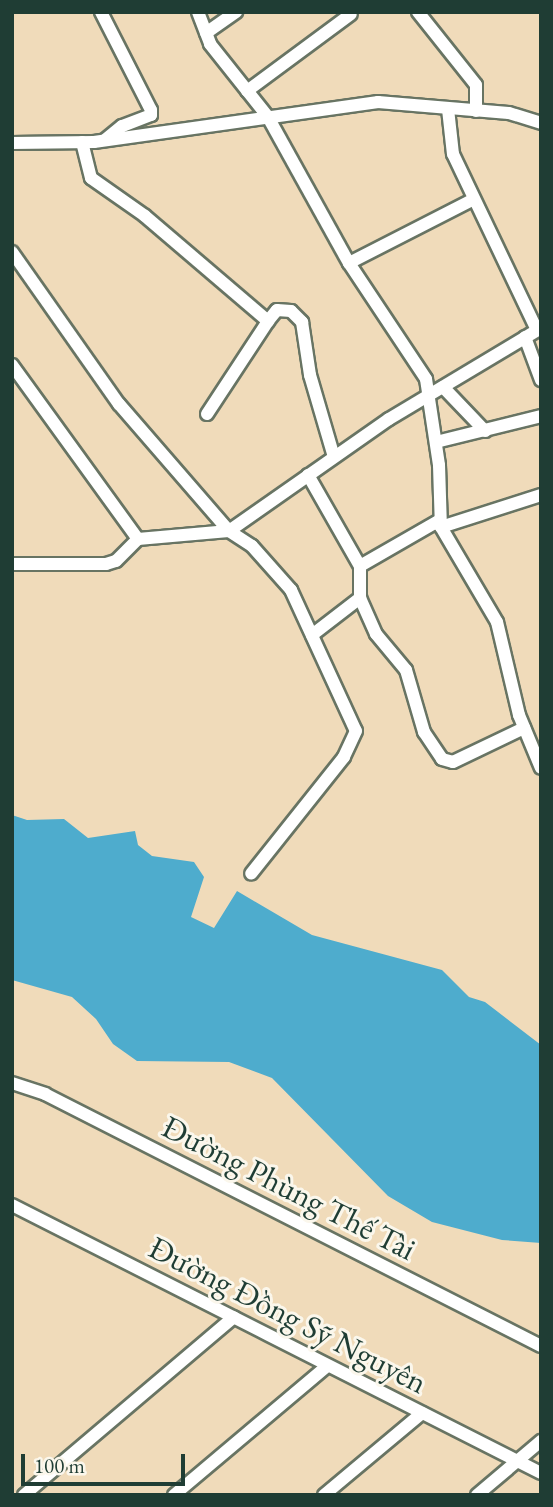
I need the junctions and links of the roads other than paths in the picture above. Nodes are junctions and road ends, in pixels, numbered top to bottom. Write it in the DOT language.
graph roads {
  1 [pos="101,12"];
  2 [pos="198,12"];
  3 [pos="236,12"];
  4 [pos="418,12"];
  5 [pos="351,14"];
  6 [pos="206,33"];
  7 [pos="247,91"];
  8 [pos="448,109"];
  9 [pos="477,111"];
  10 [pos="268,117"];
  11 [pos="541,123"];
  12 [pos="105,140"];
  13 [pos="82,142"];
  14 [pos="12,144"];
  15 [pos="474,199"];
  16 [pos="12,252"];
  17 [pos="349,262"];
  18 [pos="268,321"];
  19 [pos="534,332"];
  20 [pos="12,365"];
  21 [pos="541,380"];
  22 [pos="443,387"];
  23 [pos="429,395"];
  24 [pos="207,414"];
  25 [pos="541,416"];
  26 [pos="485,431"];
  27 [pos="436,442"];
  28 [pos="334,457"];
  29 [pos="308,475"];
  30 [pos="541,495"];
  31 [pos="440,523"];
  32 [pos="229,531"];
  33 [pos="138,540"];
  34 [pos="12,564"];
  35 [pos="360,566"];
  36 [pos="360,598"];
  37 [pos="312,635"];
  38 [pos="524,728"];
  39 [pos="541,735"];
  40 [pos="531,745"];
  41 [pos="541,768"];
  42 [pos="251,874"];
  43 [pos="12,1083"];
  44 [pos="12,1205"];
  45 [pos="234,1317"];
  46 [pos="541,1346"];
  47 [pos="327,1366"];
  48 [pos="422,1413"];
  49 [pos="541,1441"];
  50 [pos="517,1461"];
  51 [pos="541,1473"];
  52 [pos="24,1495"];
  53 [pos="174,1495"];
  54 [pos="324,1495"];
  55 [pos="477,1495"];
  1 -- 12 [label="street"];
  2 -- 6 [label="street"];
  3 -- 6 [label="street"];
  4 -- 9 [label="street"];
  5 -- 7 [label="street"];
  6 -- 7 [label="street"];
  7 -- 10 [label="street"];
  8 -- 9 [label="street"];
  8 -- 10 [label="street"];
  8 -- 15 [label="street"];
  9 -- 11 [label="street"];
  10 -- 12 [label="street"];
  10 -- 17 [label="street"];
  12 -- 13 [label="street"];
  13 -- 14 [label="street"];
  13 -- 18 [label="street"];
  15 -- 17 [label="street"];
  15 -- 19 [label="street"];
  16 -- 32 [label="street"];
  17 -- 23 [label="street"];
  18 -- 24 [label="street"];
  18 -- 28 [label="street"];
  19 -- 21 [label="street"];
  19 -- 22 [label="street"];
  20 -- 33 [label="street"];
  22 -- 23 [label="street"];
  22 -- 26 [label="street"];
  23 -- 27 [label="street"];
  23 -- 28 [label="street"];
  25 -- 26 [label="street"];
  26 -- 27 [label="street"];
  27 -- 31 [label="street"];
  28 -- 29 [label="street"];
  29 -- 32 [label="street"];
  29 -- 35 [label="street"];
  30 -- 31 [label="street"];
  31 -- 35 [label="street"];
  31 -- 38 [label="street"];
  32 -- 33 [label="street"];
  32 -- 37 [label="street"];
  33 -- 34 [label="street"];
  35 -- 36 [label="street"];
  36 -- 37 [label="street"];
  36 -- 38 [label="street"];
  37 -- 42 [label="street"];
  38 -- 40 [label="street"];
  39 -- 40 [label="street"];
  40 -- 41 [label="street"];
  43 -- 46 [label="street, Đường Phùng Thế Tài"];
  44 -- 45 [label="street, Đường Đồng Sỹ Nguyên"];
  45 -- 47 [label="street, Đường Đồng Sỹ Nguyên"];
  45 -- 52 [label="street"];
  47 -- 48 [label="street, Đường Đồng Sỹ Nguyên"];
  47 -- 53 [label="street"];
  48 -- 50 [label="street, Đường Đồng Sỹ Nguyên"];
  48 -- 54 [label="street"];
  49 -- 50 [label="street"];
  50 -- 51 [label="street, Đường Đồng Sỹ Nguyên"];
  50 -- 55 [label="street"];
}
